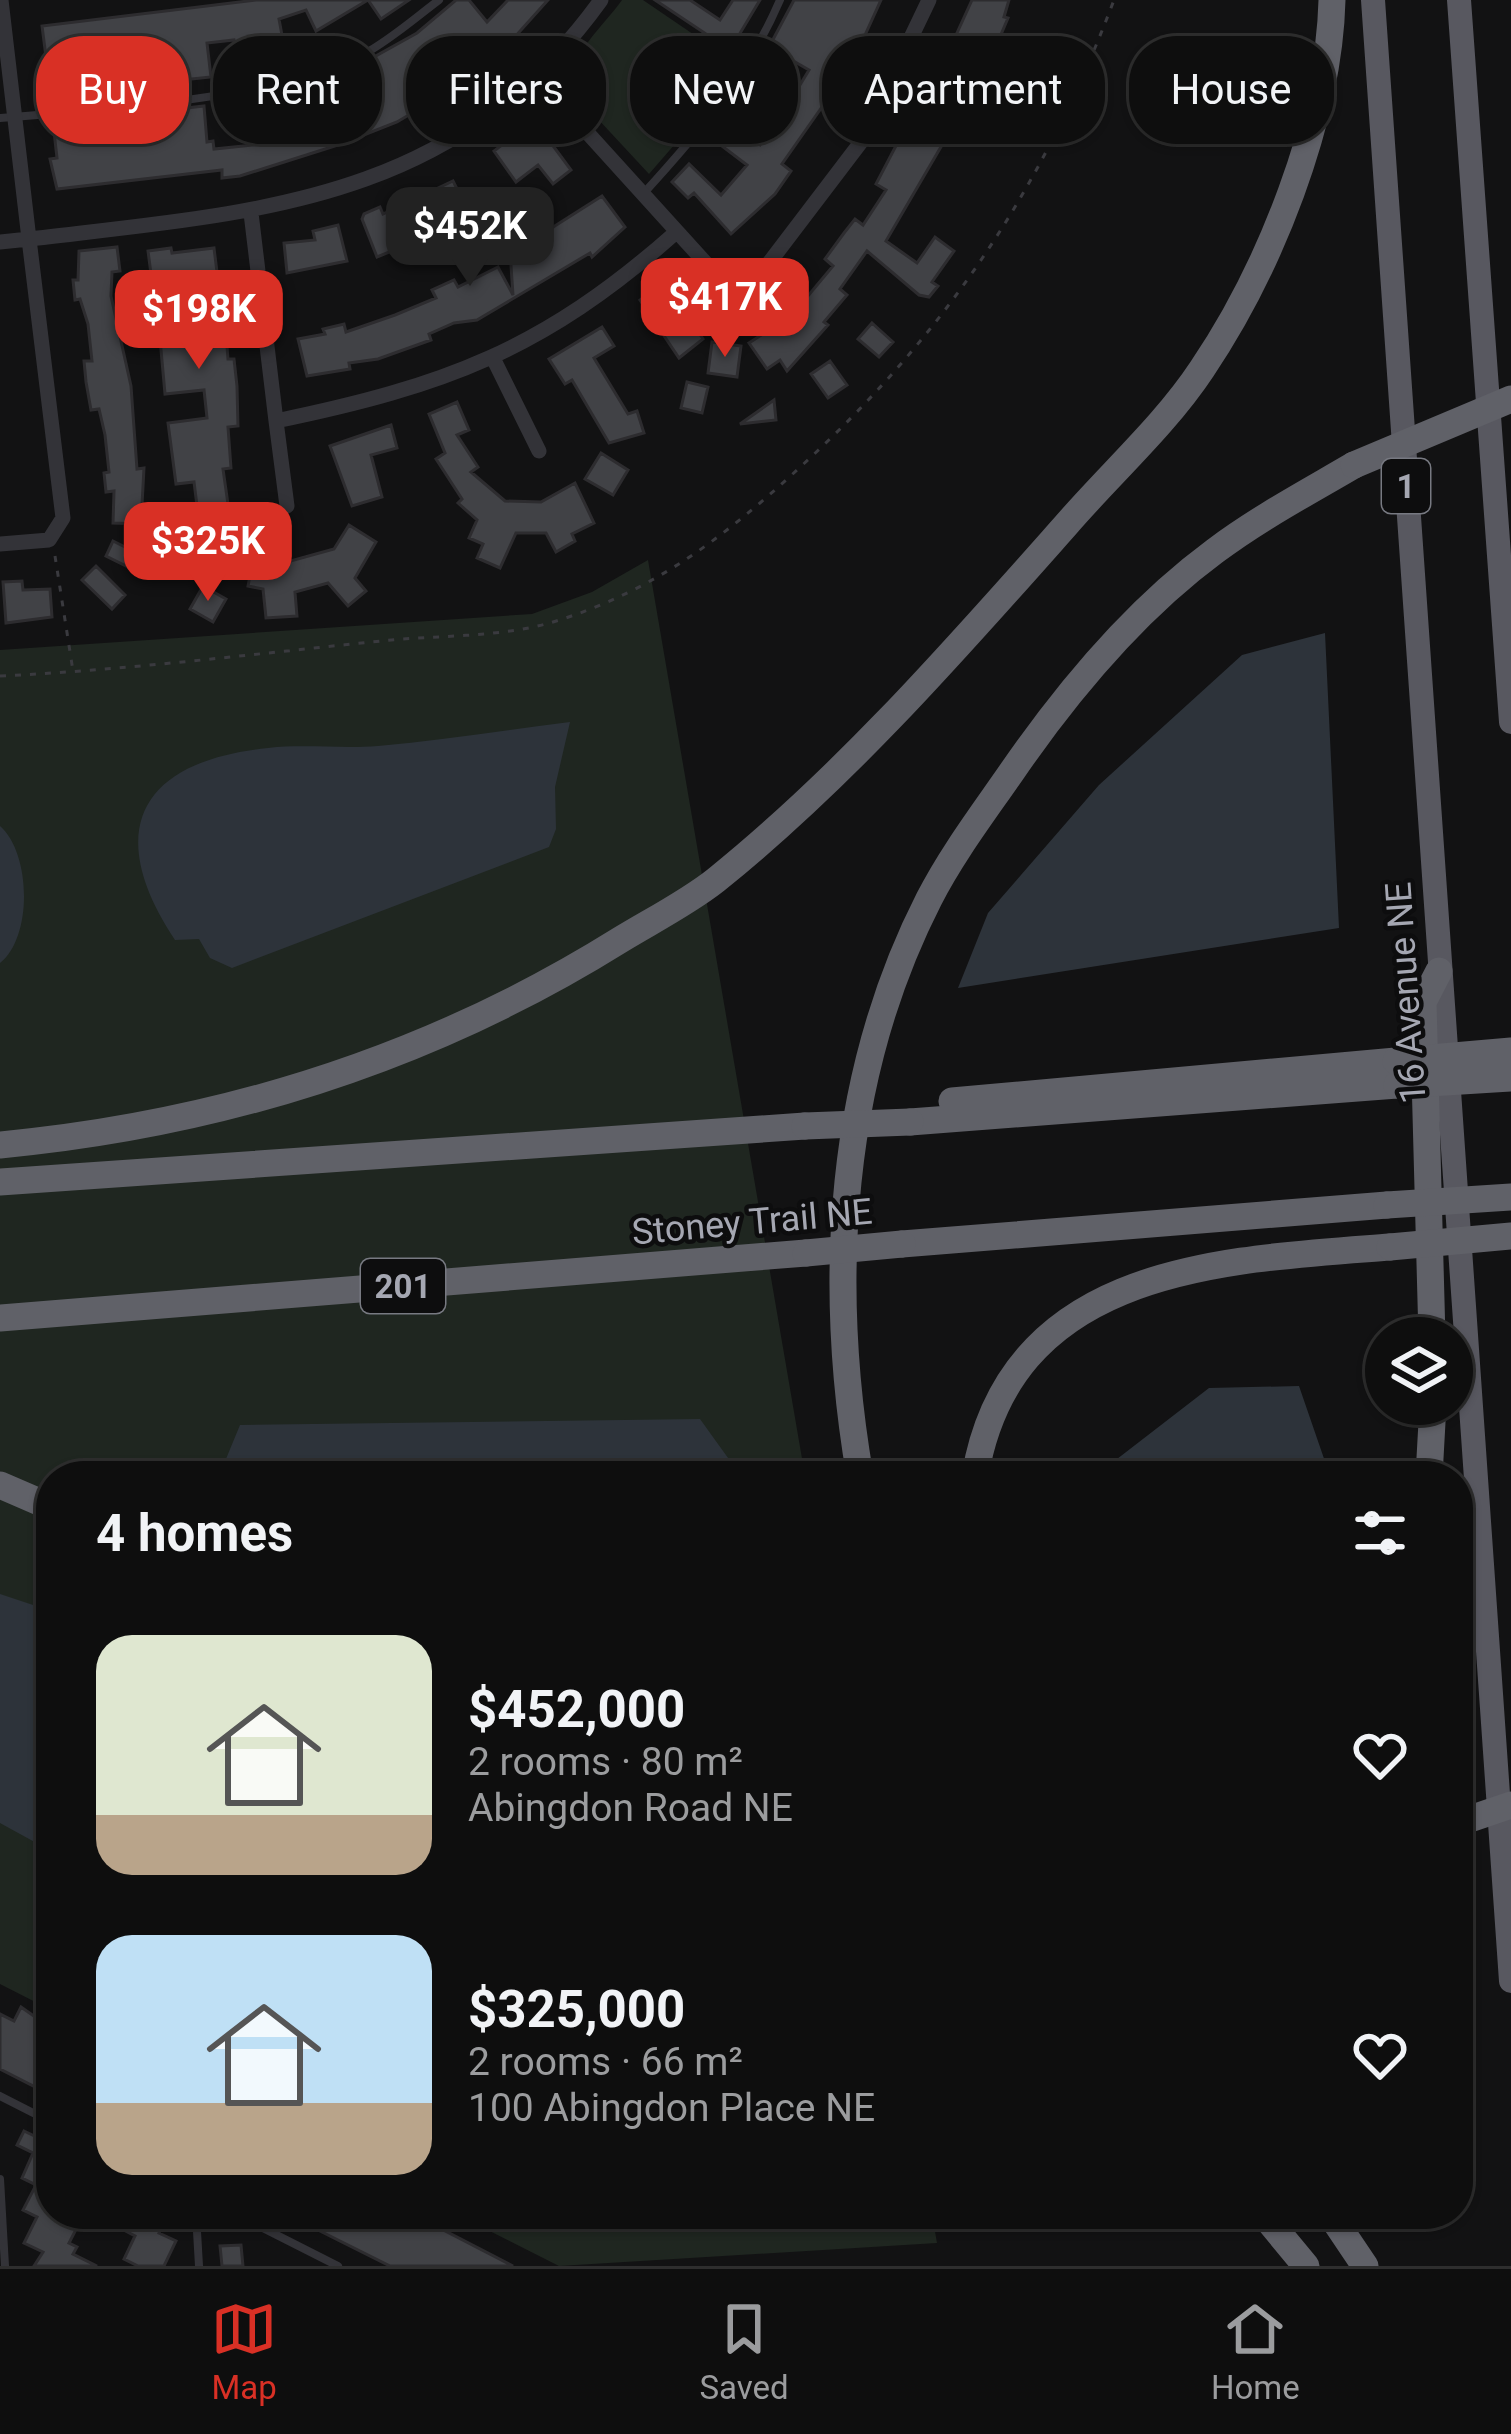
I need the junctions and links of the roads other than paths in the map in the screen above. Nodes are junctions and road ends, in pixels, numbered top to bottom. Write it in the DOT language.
graph roads {
  1 [pos="1,0"];
  2 [pos="439,0"];
  3 [pos="601,0"];
  4 [pos="780,0"];
  5 [pos="929,0"];
  6 [pos="1332,0"];
  7 [pos="1372,0"];
  8 [pos="1459,0"];
  9 [pos="570,36"];
  10 [pos="8,117"];
  11 [pos="439,144"];
  12 [pos="597,144"];
  13 [pos="642,195"];
  14 [pos="251,213"];
  15 [pos="674,235"];
  16 [pos="29,239"];
  17 [pos="0,242"];
  18 [pos="494,360"];
  19 [pos="1511,399"];
  20 [pos="276,421"];
  21 [pos="539,451"];
  22 [pos="287,506"];
  23 [pos="0,544"];
  24 [pos="1511,722"];
  25 [pos="1439,971"];
  26 [pos="1511,1051"];
  27 [pos="1396,1073"];
  28 [pos="1511,1078"];
  29 [pos="0,1145"];
  30 [pos="0,1182"];
  31 [pos="1511,1197"];
  32 [pos="1511,1235"];
  33 [pos="1431,1317"];
  34 [pos="0,1318"];
  35 [pos="1432,1425"];
  36 [pos="858,1461"];
  37 [pos="980,1461"];
  38 [pos="1430,1461"];
  39 [pos="0,1485"];
  40 [pos="36,1501"];
  41 [pos="1511,1805"];
  42 [pos="1473,1818"];
  43 [pos="1511,1981"];
  44 [pos="0,2096"];
  45 [pos="36,2114"];
  46 [pos="0,2180"];
  47 [pos="197,2229"];
  48 [pos="265,2229"];
  49 [pos="1275,2229"];
  50 [pos="1340,2229"];
  51 [pos="5,2266"];
  52 [pos="200,2266"];
  53 [pos="338,2266"];
  54 [pos="1306,2266"];
  55 [pos="1365,2266"];
  1 -- 10 [label="street"];
  2 -- 10 [label="lane"];
  3 -- 9 [label="street"];
  4 -- 13 [label="lane"];
  5 -- 15 [label="street"];
  6 -- 29 [label="highway"];
  7 -- 25 [label="highway, 16 Avenue NE / 1"];
  8 -- 24 [label="highway"];
  10 -- 16 [label="street"];
  11 -- 14 [label="street"];
  12 -- 13 [label="street"];
  13 -- 15 [label="street"];
  14 -- 16 [label="street"];
  14 -- 20 [label="street"];
  15 -- 18 [label="street"];
  16 -- 17 [label="street"];
  16 -- 23 [label="street"];
  18 -- 20 [label="street"];
  18 -- 21 [label="street"];
  19 -- 36 [label="highway, bridge"];
  20 -- 22 [label="street"];
  25 -- 33 [label="highway"];
  25 -- 43 [label="highway, 16 Avenue NE / 1"];
  26 -- 27 [label="highway, bridge"];
  27 -- 28 [label="highway, bridge"];
  27 -- 30 [label="highway, bridge"];
  31 -- 34 [label="highway, Stoney Trail NE / 201, bridge"];
  32 -- 37 [label="highway, bridge"];
  35 -- 38 [label="highway"];
  39 -- 40 [label="highway"];
  41 -- 42 [label="highway, bridge"];
  44 -- 45 [label="lane"];
  46 -- 51 [label="lane"];
  47 -- 52 [label="lane"];
  48 -- 53 [label="lane"];
  49 -- 54 [label="highway"];
  50 -- 55 [label="highway"];
}
